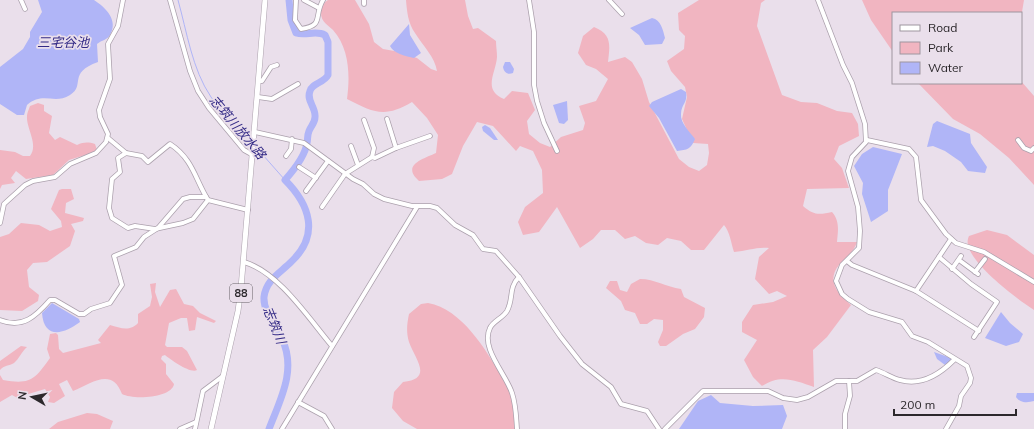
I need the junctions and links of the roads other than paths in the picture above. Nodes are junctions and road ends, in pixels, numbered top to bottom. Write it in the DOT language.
graph roads {
  1 [pos="21,0"];
  2 [pos="123,0"];
  3 [pos="170,0"];
  4 [pos="265,0"];
  5 [pos="296,0"];
  6 [pos="304,0"];
  7 [pos="323,0"];
  8 [pos="529,0"];
  9 [pos="609,0"];
  10 [pos="818,0"];
  11 [pos="319,8"];
  12 [pos="25,9"];
  13 [pos="622,14"];
  14 [pos="277,65"];
  15 [pos="259,81"];
  16 [pos="298,84"];
  17 [pos="258,96"];
  18 [pos="387,119"];
  19 [pos="364,120"];
  20 [pos="255,133"];
  21 [pos="430,136"];
  22 [pos="108,138"];
  23 [pos="292,139"];
  24 [pos="867,140"];
  25 [pos="1018,140"];
  26 [pos="351,146"];
  27 [pos="396,148"];
  28 [pos="1034,148"];
  29 [pos="557,151"];
  30 [pos="126,153"];
  31 [pos="253,155"];
  32 [pos="286,156"];
  33 [pos="372,157"];
  34 [pos="328,161"];
  35 [pos="358,165"];
  36 [pos="299,167"];
  37 [pos="345,174"];
  38 [pos="316,178"];
  39 [pos="306,191"];
  40 [pos="207,199"];
  41 [pos="322,207"];
  42 [pos="417,207"];
  43 [pos="248,210"];
  44 [pos="0,223"];
  45 [pos="155,229"];
  46 [pos="951,239"];
  47 [pos="939,257"];
  48 [pos="985,259"];
  49 [pos="847,261"];
  50 [pos="244,262"];
  51 [pos="952,269"];
  52 [pos="519,277"];
  53 [pos="1034,282"];
  54 [pos="916,291"];
  55 [pos="0,320"];
  56 [pos="979,331"];
  57 [pos="974,337"];
  58 [pos="332,346"];
  59 [pos="954,360"];
  60 [pos="223,376"];
  61 [pos="849,381"];
  62 [pos="298,402"];
  63 [pos="196,422"];
  64 [pos="180,429"];
  65 [pos="195,429"];
  66 [pos="211,429"];
  67 [pos="282,429"];
  68 [pos="332,429"];
  69 [pos="517,429"];
  70 [pos="659,429"];
  71 [pos="665,429"];
  72 [pos="845,429"];
  73 [pos="946,429"];
  1 -- 12 [label="street"];
  2 -- 22 [label="street"];
  3 -- 31 [label="street"];
  4 -- 15 [label="main road, 88"];
  5 -- 11 [label="street"];
  6 -- 11 [label="street"];
  7 -- 11 [label="street"];
  8 -- 29 [label="street"];
  9 -- 13 [label="street"];
  10 -- 24 [label="street"];
  14 -- 15 [label="street"];
  15 -- 17 [label="main road, 88"];
  16 -- 17 [label="street"];
  17 -- 20 [label="main road, 88"];
  18 -- 27 [label="street"];
  19 -- 33 [label="street"];
  20 -- 23 [label="street"];
  20 -- 31 [label="main road, 88"];
  21 -- 27 [label="street"];
  22 -- 30 [label="street"];
  22 -- 44 [label="street"];
  23 -- 32 [label="street"];
  23 -- 34 [label="street"];
  24 -- 46 [label="street"];
  24 -- 49 [label="street"];
  25 -- 28 [label="street"];
  26 -- 35 [label="street"];
  27 -- 33 [label="street"];
  30 -- 40 [label="street"];
  30 -- 45 [label="street"];
  31 -- 43 [label="main road, 88"];
  33 -- 35 [label="street"];
  34 -- 37 [label="street"];
  34 -- 38 [label="street"];
  35 -- 37 [label="street"];
  36 -- 38 [label="street"];
  37 -- 41 [label="street"];
  37 -- 42 [label="street"];
  38 -- 39 [label="street"];
  40 -- 43 [label="street"];
  40 -- 45 [label="street"];
  40 -- 45 [label="street"];
  42 -- 52 [label="street"];
  42 -- 58 [label="street"];
  43 -- 50 [label="main road, 88"];
  45 -- 55 [label="street"];
  46 -- 47 [label="street"];
  46 -- 53 [label="street"];
  47 -- 51 [label="street"];
  47 -- 54 [label="street"];
  48 -- 51 [label="street"];
  49 -- 54 [label="street"];
  49 -- 59 [label="street"];
  50 -- 58 [label="street"];
  50 -- 60 [label="main road, 88"];
  51 -- 56 [label="street"];
  52 -- 69 [label="street"];
  52 -- 70 [label="street"];
  54 -- 56 [label="street"];
  56 -- 57 [label="street"];
  58 -- 62 [label="street"];
  59 -- 61 [label="street"];
  59 -- 73 [label="street"];
  60 -- 63 [label="street"];
  60 -- 66 [label="main road, 88"];
  61 -- 71 [label="street"];
  61 -- 72 [label="street"];
  62 -- 67 [label="street"];
  62 -- 68 [label="street"];
  63 -- 64 [label="street"];
  63 -- 65 [label="street"];
}
